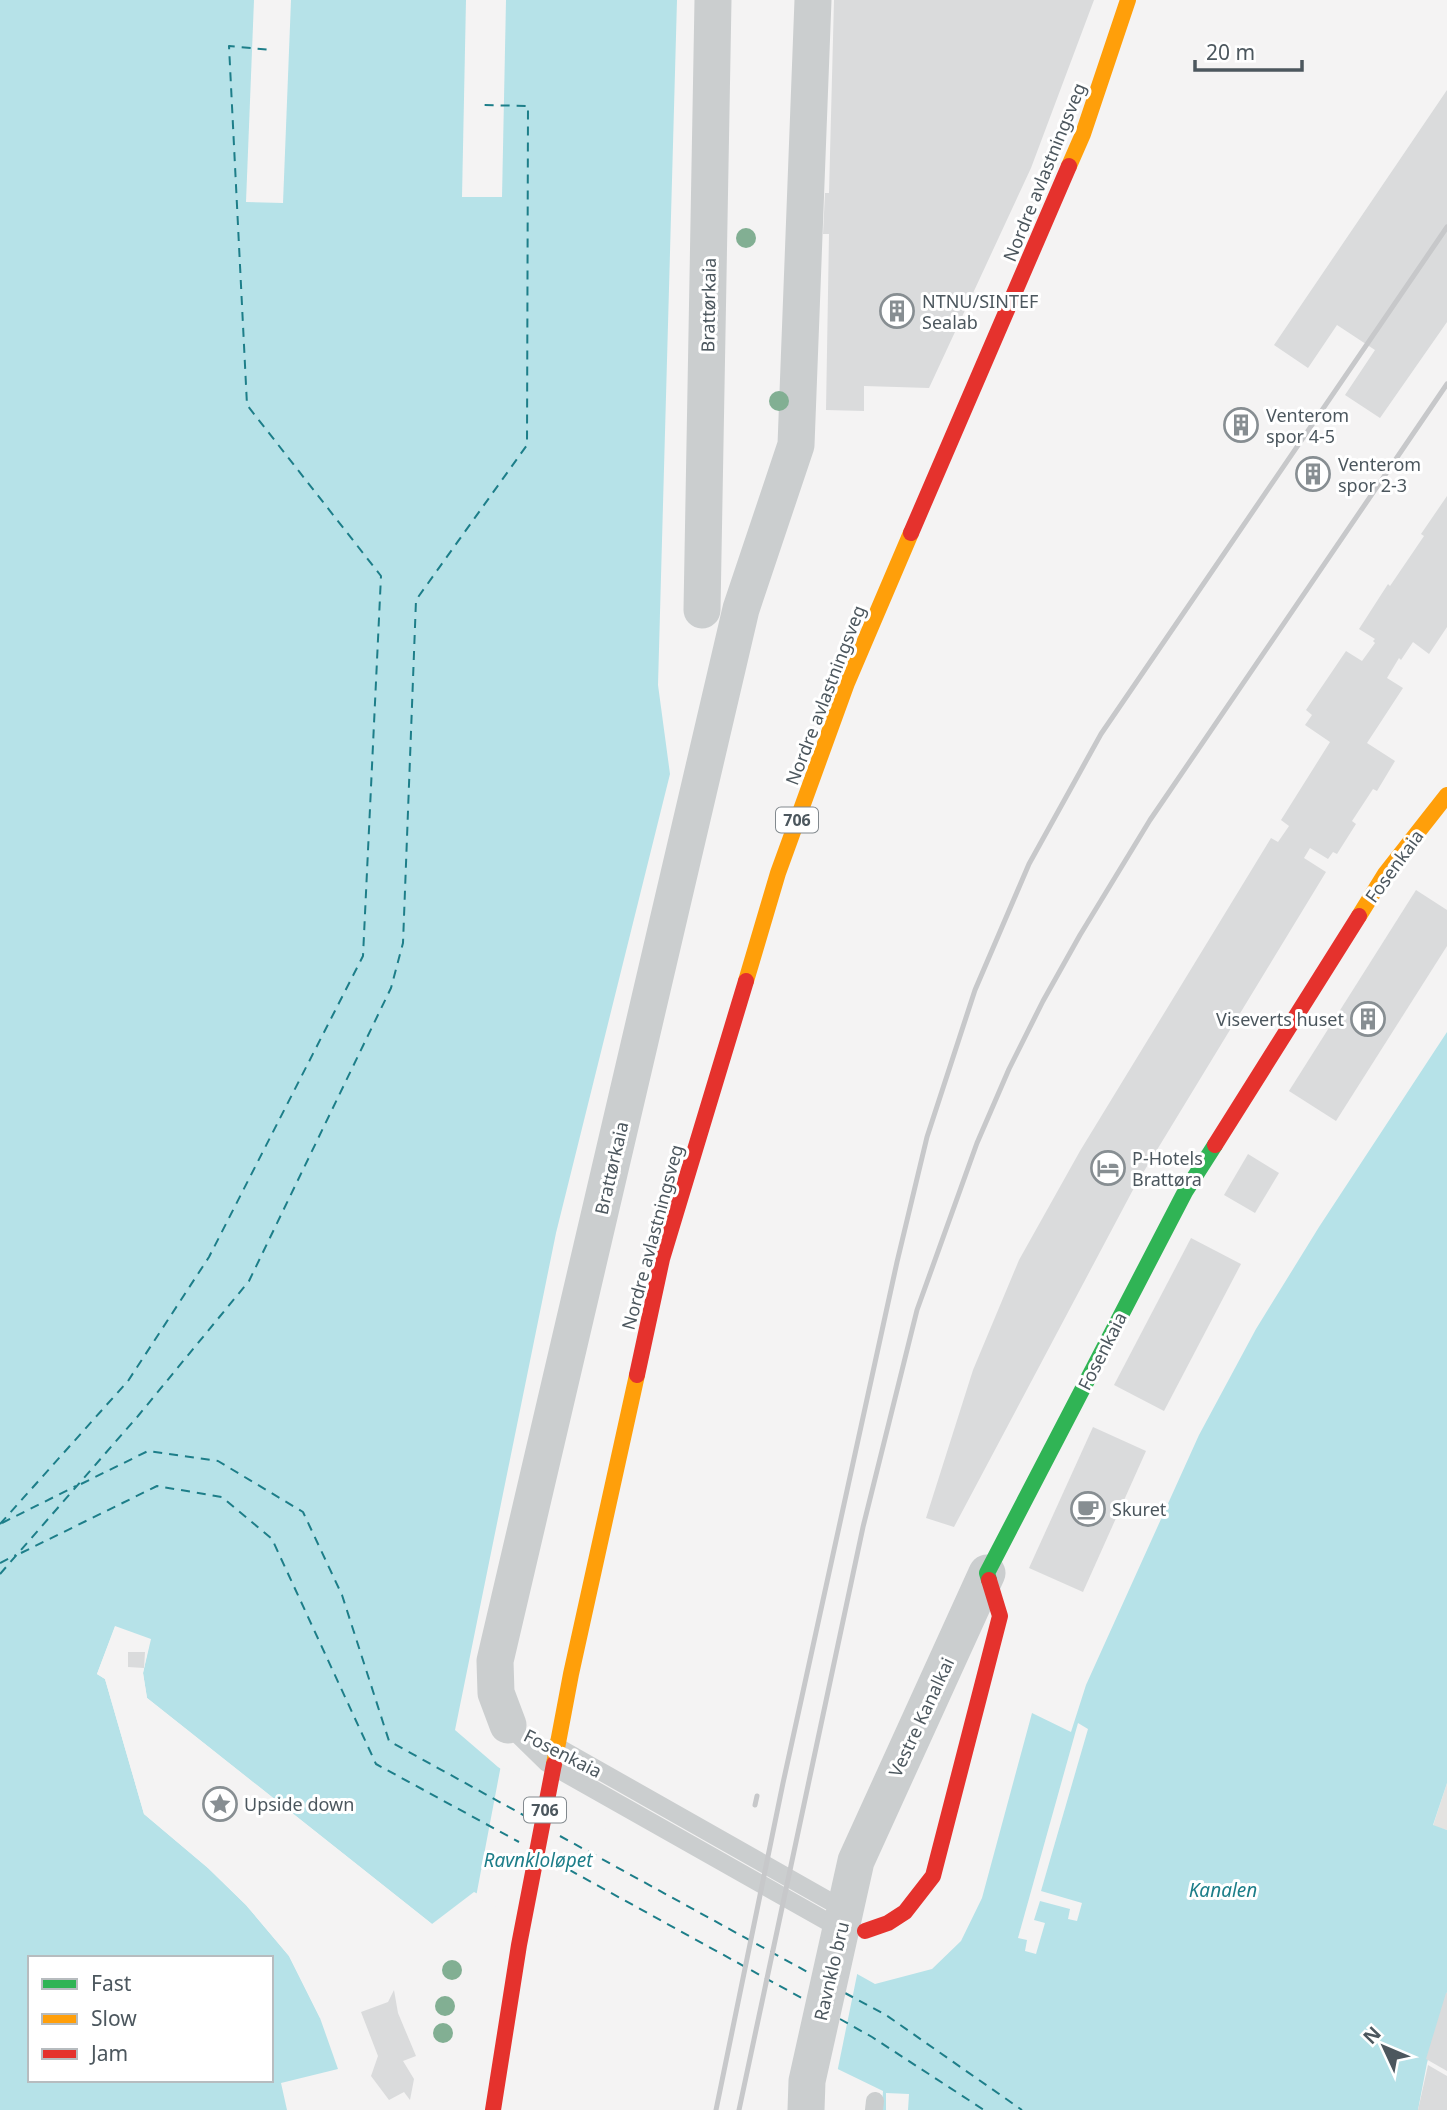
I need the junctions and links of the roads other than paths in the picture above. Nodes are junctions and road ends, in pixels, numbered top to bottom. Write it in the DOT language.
graph roads {
  1 [pos="713,0"];
  2 [pos="813,0"];
  3 [pos="1128,0"];
  4 [pos="702,610"];
  5 [pos="1447,796"];
  6 [pos="987,1573"];
  7 [pos="508,1725"];
  8 [pos="856,1861"];
  9 [pos="865,1931"];
  10 [pos="806,2095"];
  11 [pos="493,2110"];
  1 -- 4 [label="street, Brattørkaia"];
  2 -- 7 [label="street, Brattørkaia"];
  3 -- 11 [label="main road, Nordre avlastningsveg / 706"];
  5 -- 6 [label="main road, Fosenkaia"];
  6 -- 8 [label="street, Vestre Kanalkai"];
  6 -- 9 [label="main road, Fosenkaia"];
  7 -- 9 [label="lane, Fosenkaia"];
  8 -- 10 [label="street, Ravnklo bru"];
}
